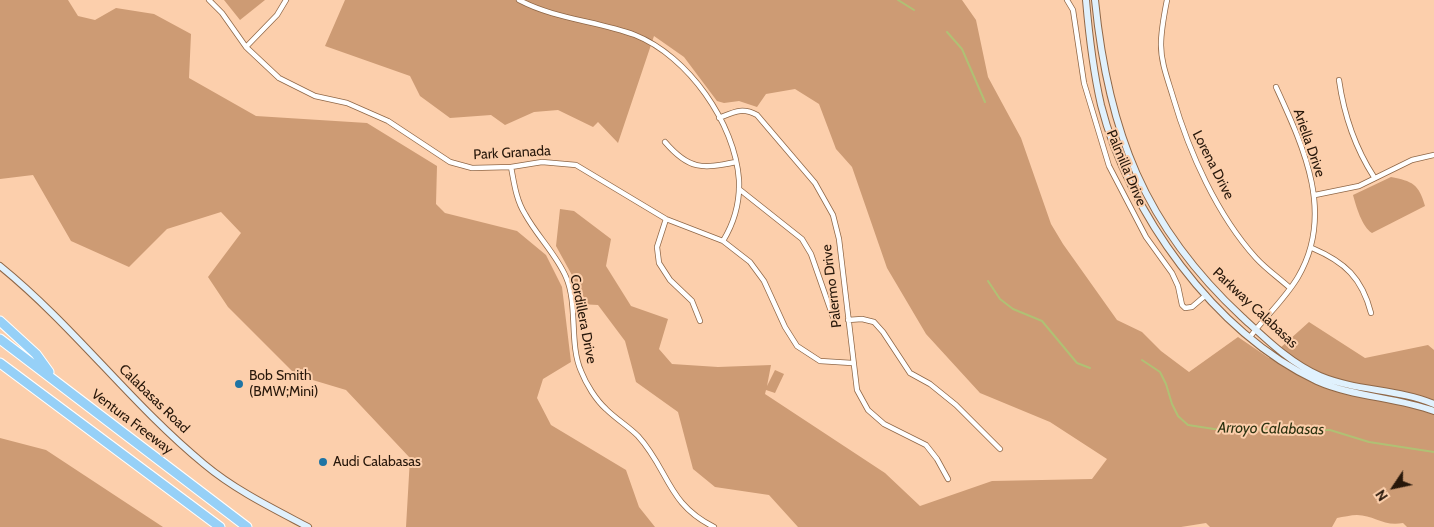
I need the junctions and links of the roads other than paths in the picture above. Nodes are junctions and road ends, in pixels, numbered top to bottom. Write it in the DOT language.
graph roads {
  1 [pos="209,0"];
  2 [pos="286,0"];
  3 [pos="519,0"];
  4 [pos="1067,0"];
  5 [pos="1086,0"];
  6 [pos="1095,0"];
  7 [pos="1167,0"];
  8 [pos="246,47"];
  9 [pos="1339,80"];
  10 [pos="1276,87"];
  11 [pos="719,118"];
  12 [pos="665,142"];
  13 [pos="1434,155"];
  14 [pos="736,162"];
  15 [pos="511,167"];
  16 [pos="1374,177"];
  17 [pos="739,189"];
  18 [pos="1314,195"];
  19 [pos="666,219"];
  20 [pos="723,242"];
  21 [pos="1312,248"];
  22 [pos="0,266"];
  23 [pos="1290,288"];
  24 [pos="1213,290"];
  25 [pos="1206,295"];
  26 [pos="1370,313"];
  27 [pos="833,317"];
  28 [pos="700,320"];
  29 [pos="848,320"];
  30 [pos="0,322"];
  31 [pos="1256,330"];
  32 [pos="1250,337"];
  33 [pos="0,339"];
  34 [pos="0,363"];
  35 [pos="852,363"];
  36 [pos="53,378"];
  37 [pos="1434,404"];
  38 [pos="1434,411"];
  39 [pos="1000,449"];
  40 [pos="948,479"];
  41 [pos="220,527"];
  42 [pos="247,527"];
  43 [pos="308,527"];
  44 [pos="714,527"];
  1 -- 8 [label="street, Park Granada"];
  2 -- 8 [label="street"];
  3 -- 11 [label="street"];
  4 -- 25 [label="street, Palmilla Drive"];
  5 -- 25 [label="street, Parkway Calabasas"];
  6 -- 24 [label="street, Parkway Calabasas"];
  7 -- 23 [label="street, Lorena Drive"];
  8 -- 15 [label="street, Park Granada"];
  9 -- 16 [label="street"];
  10 -- 18 [label="street, Ariella Drive"];
  11 -- 14 [label="street"];
  11 -- 29 [label="street, Palermo Drive"];
  12 -- 14 [label="street"];
  13 -- 16 [label="street"];
  14 -- 17 [label="street"];
  15 -- 19 [label="street, Park Granada"];
  15 -- 44 [label="street, Cordillera Drive"];
  16 -- 18 [label="street"];
  17 -- 20 [label="street"];
  17 -- 27 [label="street"];
  18 -- 21 [label="street, Ariella Drive"];
  19 -- 20 [label="street, Park Granada"];
  19 -- 28 [label="street"];
  20 -- 35 [label="street, Park Granada"];
  21 -- 23 [label="street, Ariella Drive"];
  21 -- 26 [label="street"];
  22 -- 43 [label="street, Calabasas Road"];
  23 -- 31 [label="street, Ariella Drive"];
  24 -- 25 [label="street"];
  24 -- 31 [label="street, Parkway Calabasas"];
  25 -- 32 [label="street, Parkway Calabasas"];
  29 -- 35 [label="street, Palermo Drive"];
  29 -- 39 [label="street"];
  30 -- 36 [label="highway"];
  31 -- 32 [label="street, Ariella Drive"];
  31 -- 37 [label="street, Parkway Calabasas"];
  32 -- 38 [label="street, Parkway Calabasas"];
  33 -- 36 [label="highway, Ventura Freeway"];
  34 -- 41 [label="highway"];
  35 -- 40 [label="street, Palermo Drive"];
  36 -- 42 [label="highway, Ventura Freeway"];
}
